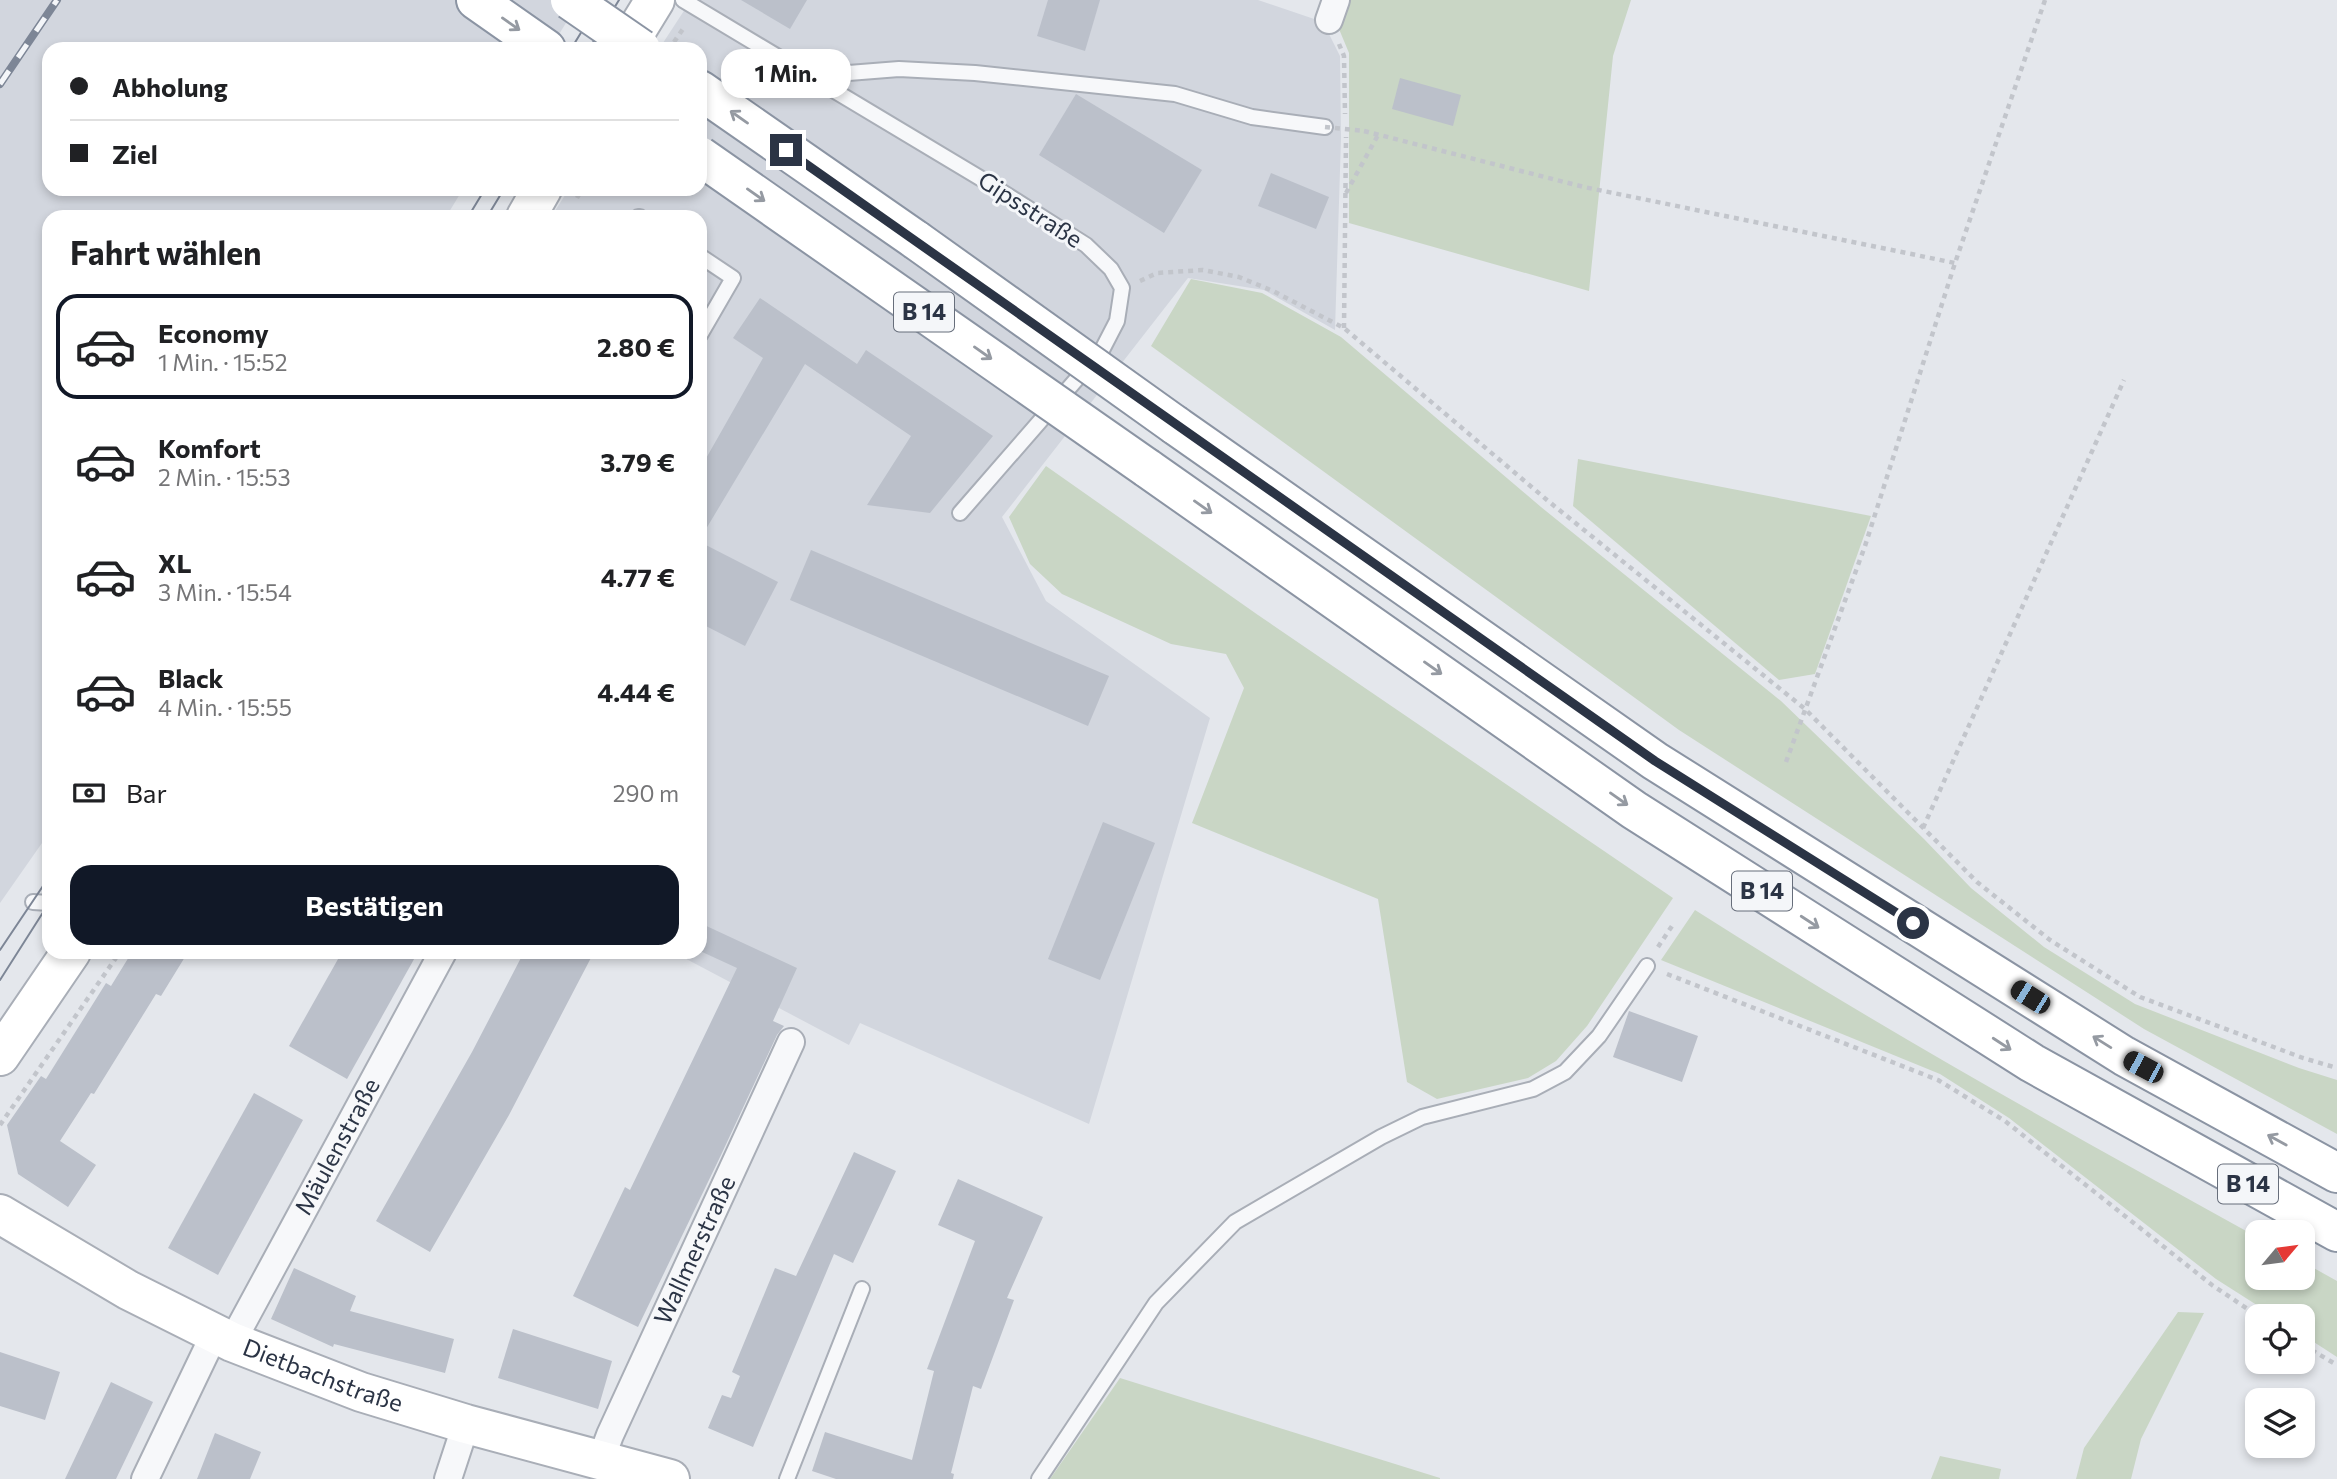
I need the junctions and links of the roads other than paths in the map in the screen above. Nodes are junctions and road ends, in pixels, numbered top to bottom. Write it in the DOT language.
graph roads {
  1 [pos="476,0"];
  2 [pos="570,0"];
  3 [pos="654,0"];
  4 [pos="683,0"];
  5 [pos="536,42"];
  6 [pos="629,42"];
  7 [pos="630,42"];
  8 [pos="811,76"];
  9 [pos="707,95"];
  10 [pos="1325,127"];
  11 [pos="707,161"];
  12 [pos="707,261"];
  13 [pos="707,323"];
  14 [pos="960,513"];
  15 [pos="33,902"];
  16 [pos="42,903"];
  17 [pos="66,959"];
  18 [pos="439,959"];
  19 [pos="1647,966"];
  20 [pos="791,1042"];
  21 [pos="0,1056"];
  22 [pos="2337,1173"];
  23 [pos="0,1214"];
  24 [pos="2337,1232"];
  25 [pos="862,1289"];
  26 [pos="223,1338"];
  27 [pos="466,1424"];
  28 [pos="601,1459"];
  29 [pos="145,1479"];
  30 [pos="448,1479"];
  31 [pos="670,1479"];
  32 [pos="787,1479"];
  33 [pos="1039,1479"];
  1 -- 5 [label="main road, one-way"];
  2 -- 7 [label="main road, bridge"];
  3 -- 6 [label="main road"];
  4 -- 8 [label="lane, Gipsstraße"];
  8 -- 10 [label="lane"];
  8 -- 14 [label="lane, Gipsstraße"];
  22 -- 9 [label="main road, B 14, one-way, bridge"];
  11 -- 24 [label="main road, B 14, one-way, bridge"];
  12 -- 13 [label="lane"];
  15 -- 16 [label="lane"];
  17 -- 21 [label="main road"];
  18 -- 26 [label="street, Mäulenstraße"];
  19 -- 33 [label="lane"];
  20 -- 28 [label="street, Wallmerstraße"];
  23 -- 26 [label="main road, Dietbachstraße"];
  25 -- 32 [label="lane"];
  26 -- 27 [label="main road, Dietbachstraße"];
  26 -- 29 [label="street, Mäulenstraße"];
  27 -- 28 [label="main road, Dietbachstraße"];
  27 -- 30 [label="street"];
  28 -- 31 [label="main road, Dietbachstraße"];
}
